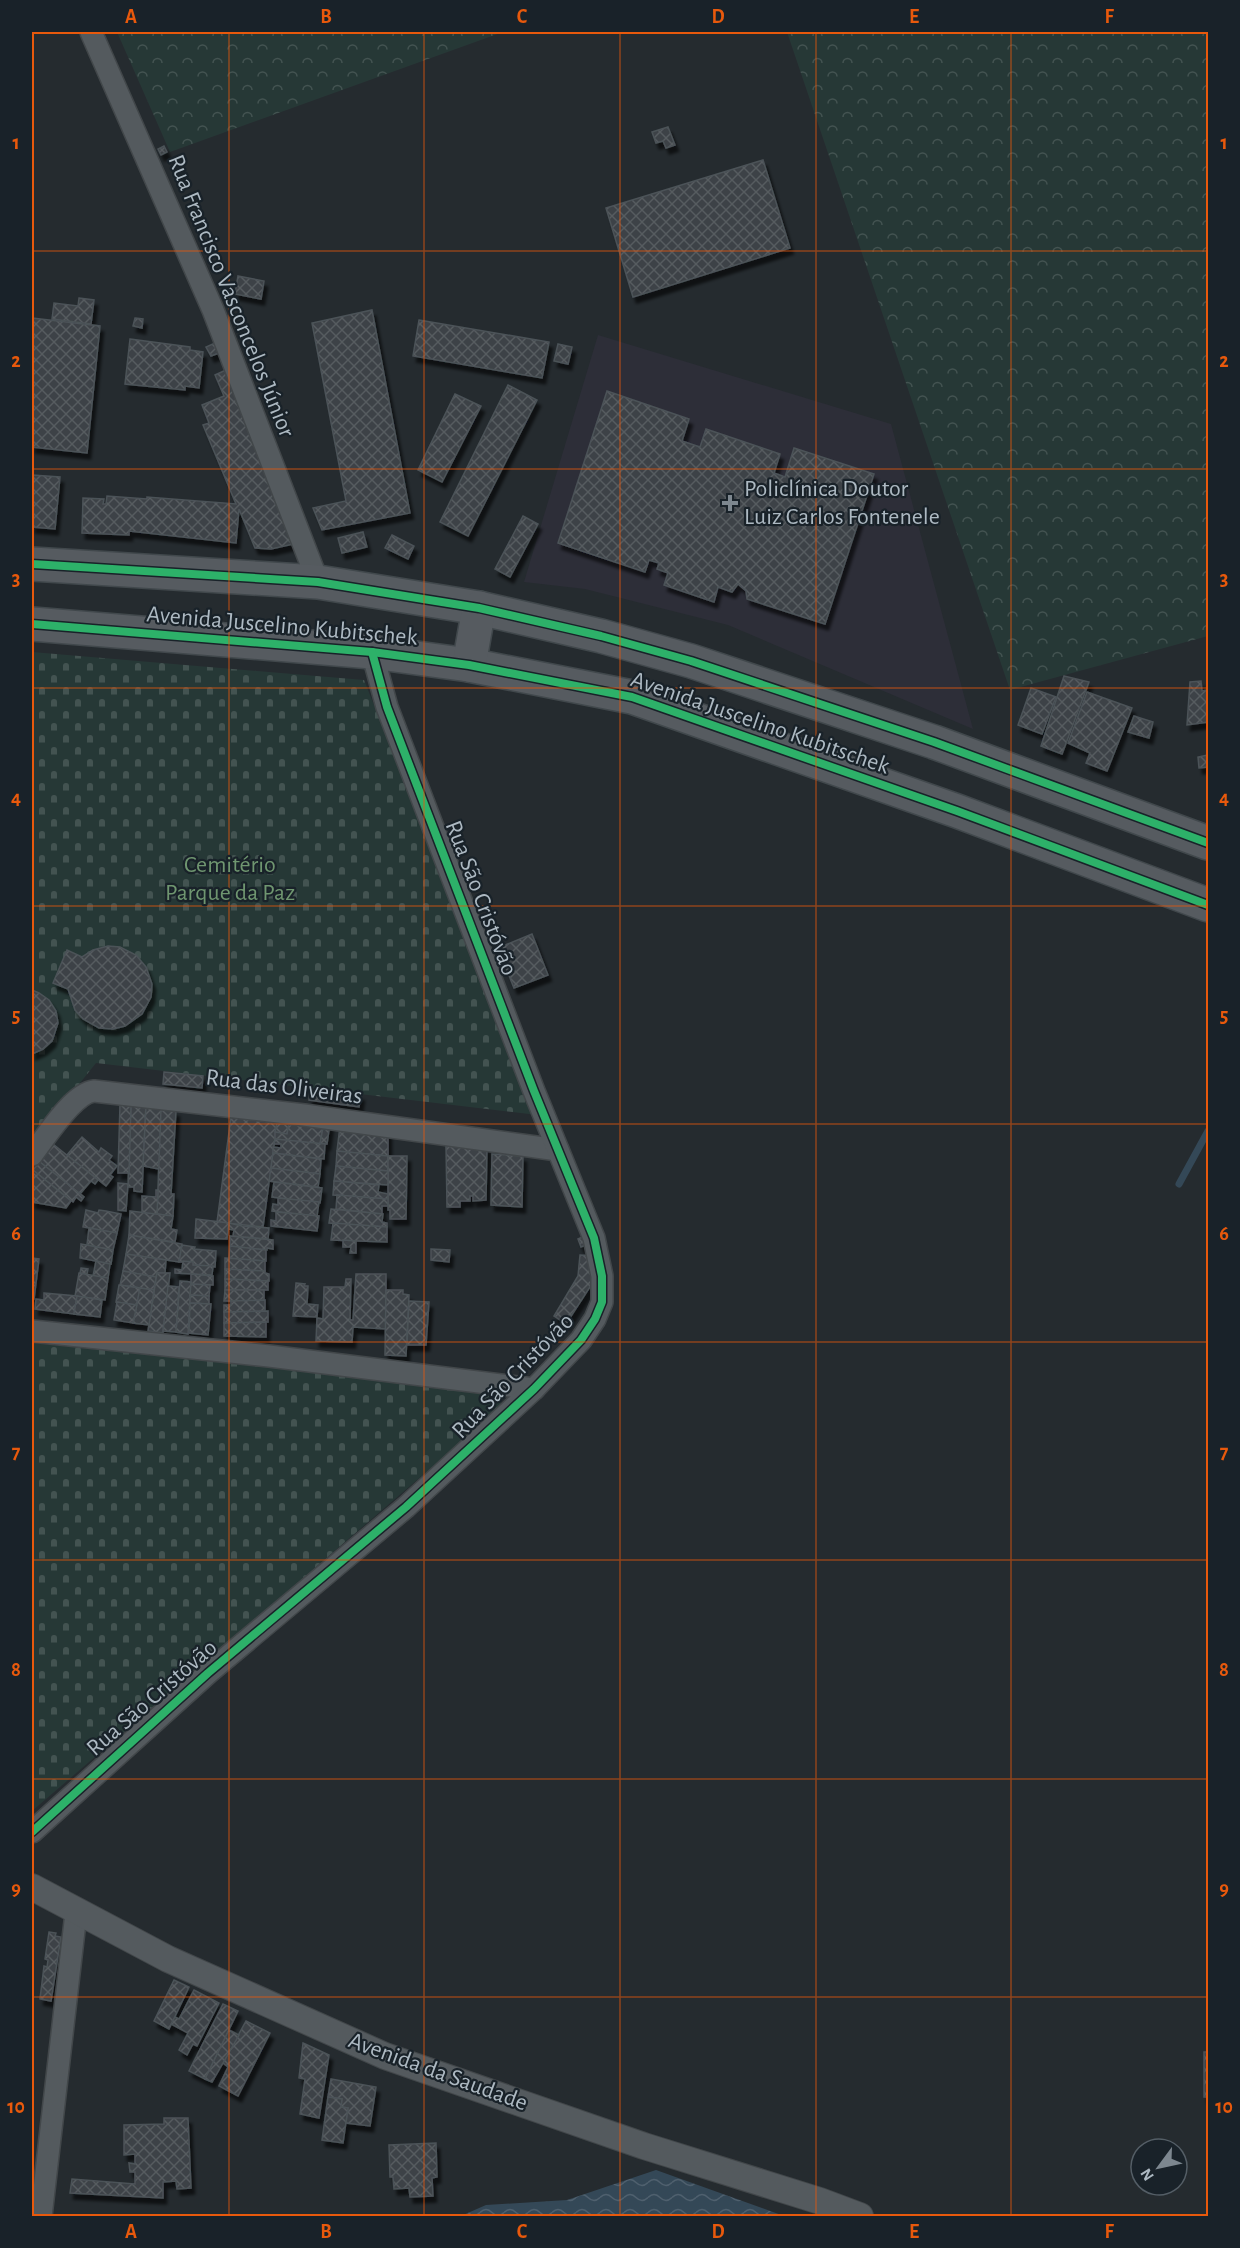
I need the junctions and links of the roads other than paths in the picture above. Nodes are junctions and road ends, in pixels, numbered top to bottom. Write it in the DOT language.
graph roads {
  1 [pos="91,32"];
  2 [pos="32,564"];
  3 [pos="318,582"];
  4 [pos="479,608"];
  5 [pos="32,624"];
  6 [pos="372,652"];
  7 [pos="469,665"];
  8 [pos="1209,843"];
  9 [pos="1209,905"];
  10 [pos="558,1150"];
  11 [pos="32,1155"];
  12 [pos="32,1330"];
  13 [pos="534,1389"];
  14 [pos="32,1832"];
  15 [pos="32,1887"];
  16 [pos="76,1913"];
  17 [pos="41,2217"];
  18 [pos="860,2217"];
  1 -- 3 [label="street, Rua Francisco Vasconcelos Júnior"];
  2 -- 3 [label="main road, Avenida Juscelino Kubitschek"];
  3 -- 4 [label="main road, Avenida Juscelino Kubitschek"];
  4 -- 7 [label="main road"];
  4 -- 8 [label="main road, Avenida Juscelino Kubitschek"];
  5 -- 6 [label="main road, Avenida Juscelino Kubitschek"];
  6 -- 7 [label="main road, Avenida Juscelino Kubitschek"];
  6 -- 10 [label="street, Rua São Cristóvão"];
  7 -- 9 [label="main road, Avenida Juscelino Kubitschek"];
  10 -- 11 [label="street, Rua das Oliveiras"];
  10 -- 13 [label="street, Rua São Cristóvão"];
  12 -- 13 [label="street"];
  13 -- 14 [label="street, Rua São Cristóvão"];
  15 -- 16 [label="street, Avenida da Saudade"];
  16 -- 17 [label="street"];
  16 -- 18 [label="street, Avenida da Saudade"];
}
